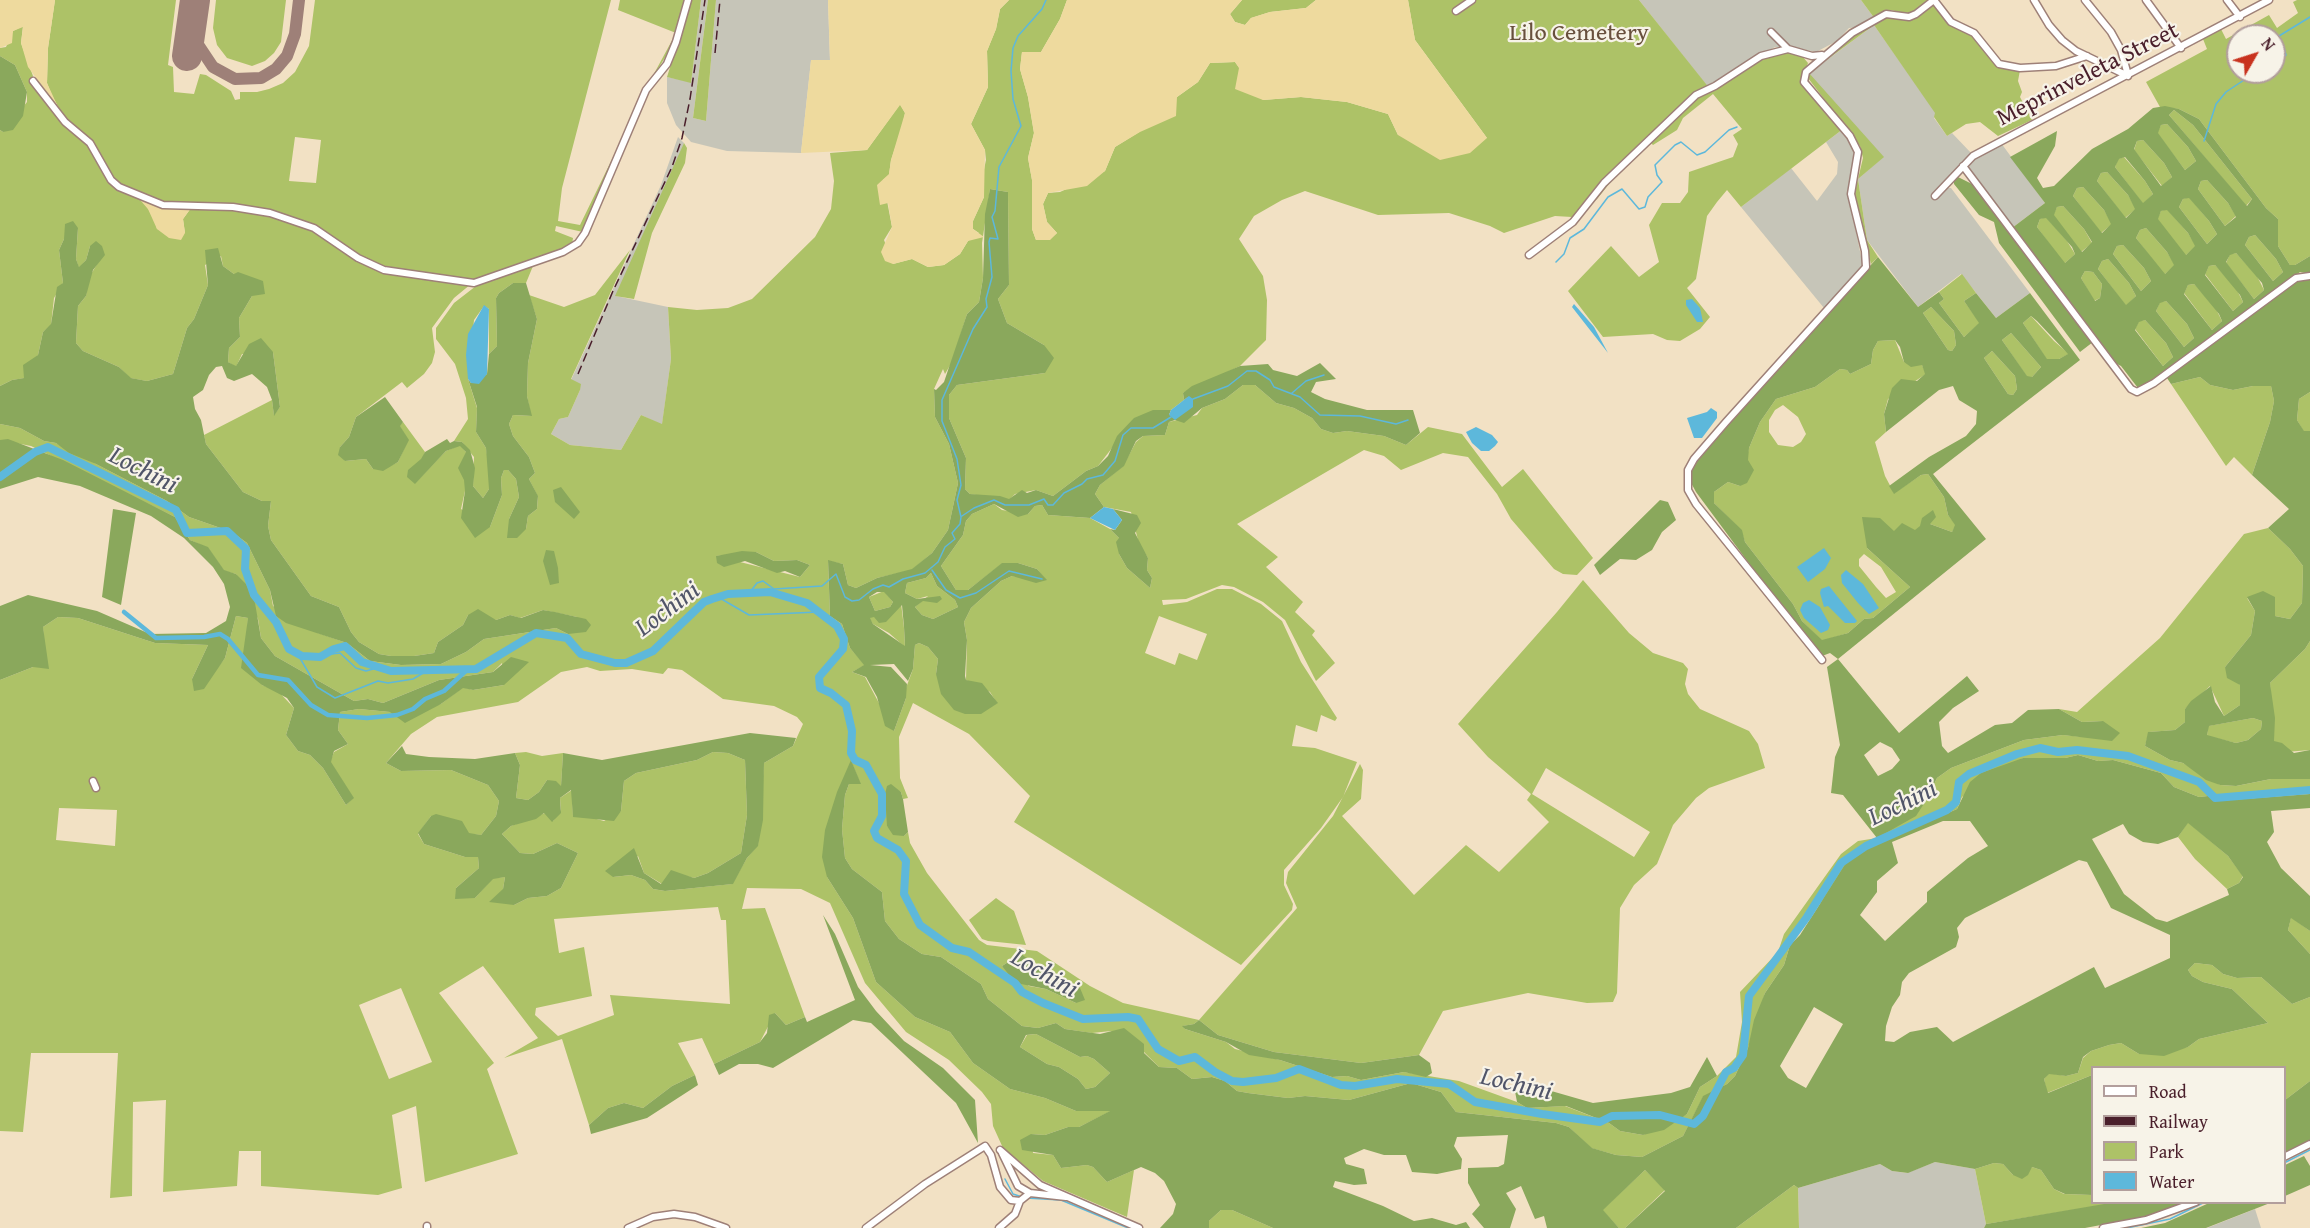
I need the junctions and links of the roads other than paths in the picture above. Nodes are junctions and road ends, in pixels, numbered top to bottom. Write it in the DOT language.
graph roads {
  1 [pos="688,0"];
  2 [pos="1472,0"];
  3 [pos="1934,0"];
  4 [pos="2034,0"];
  5 [pos="2085,0"];
  6 [pos="2146,0"];
  7 [pos="2227,0"];
  8 [pos="2269,0"];
  9 [pos="1456,11"];
  10 [pos="2240,17"];
  11 [pos="1771,32"];
  12 [pos="2181,48"];
  13 [pos="1788,49"];
  14 [pos="2076,51"];
  15 [pos="1823,55"];
  16 [pos="2087,56"];
  17 [pos="2073,62"];
  18 [pos="2128,76"];
  19 [pos="33,81"];
  20 [pos="1963,166"];
  21 [pos="1935,196"];
  22 [pos="1529,255"];
  23 [pos="2310,276"];
  24 [pos="1822,660"];
  25 [pos="93,781"];
  26 [pos="96,789"];
  27 [pos="2310,1144"];
  28 [pos="2286,1156"];
  29 [pos="1030,1193"];
  30 [pos="1066,1197"];
  31 [pos="1020,1202"];
  32 [pos="2193,1204"];
  33 [pos="628,1228"];
  34 [pos="726,1228"];
  35 [pos="866,1228"];
  36 [pos="999,1228"];
  37 [pos="1138,1228"];
  38 [pos="2103,1228"];
  1 -- 19 [label="street"];
  2 -- 9 [label="street"];
  3 -- 15 [label="street"];
  3 -- 17 [label="street"];
  4 -- 14 [label="street"];
  5 -- 18 [label="street"];
  6 -- 12 [label="street"];
  7 -- 10 [label="street"];
  8 -- 10 [label="street, Meprinveleta Street"];
  10 -- 12 [label="street, Meprinveleta Street"];
  11 -- 13 [label="street"];
  12 -- 18 [label="street, Meprinveleta Street"];
  13 -- 15 [label="street"];
  13 -- 22 [label="street"];
  14 -- 16 [label="street"];
  14 -- 17 [label="street"];
  15 -- 24 [label="street"];
  16 -- 17 [label="street"];
  16 -- 18 [label="street"];
  18 -- 20 [label="street, Meprinveleta Street"];
  20 -- 21 [label="street, Meprinveleta Street"];
  20 -- 23 [label="street"];
  25 -- 26 [label="street"];
  27 -- 28 [label="street"];
  29 -- 30 [label="street"];
  29 -- 30 [label="street"];
  29 -- 31 [label="street"];
  30 -- 37 [label="street"];
  31 -- 35 [label="street"];
  31 -- 36 [label="street"];
  32 -- 38 [label="street"];
  33 -- 34 [label="street"];
}
